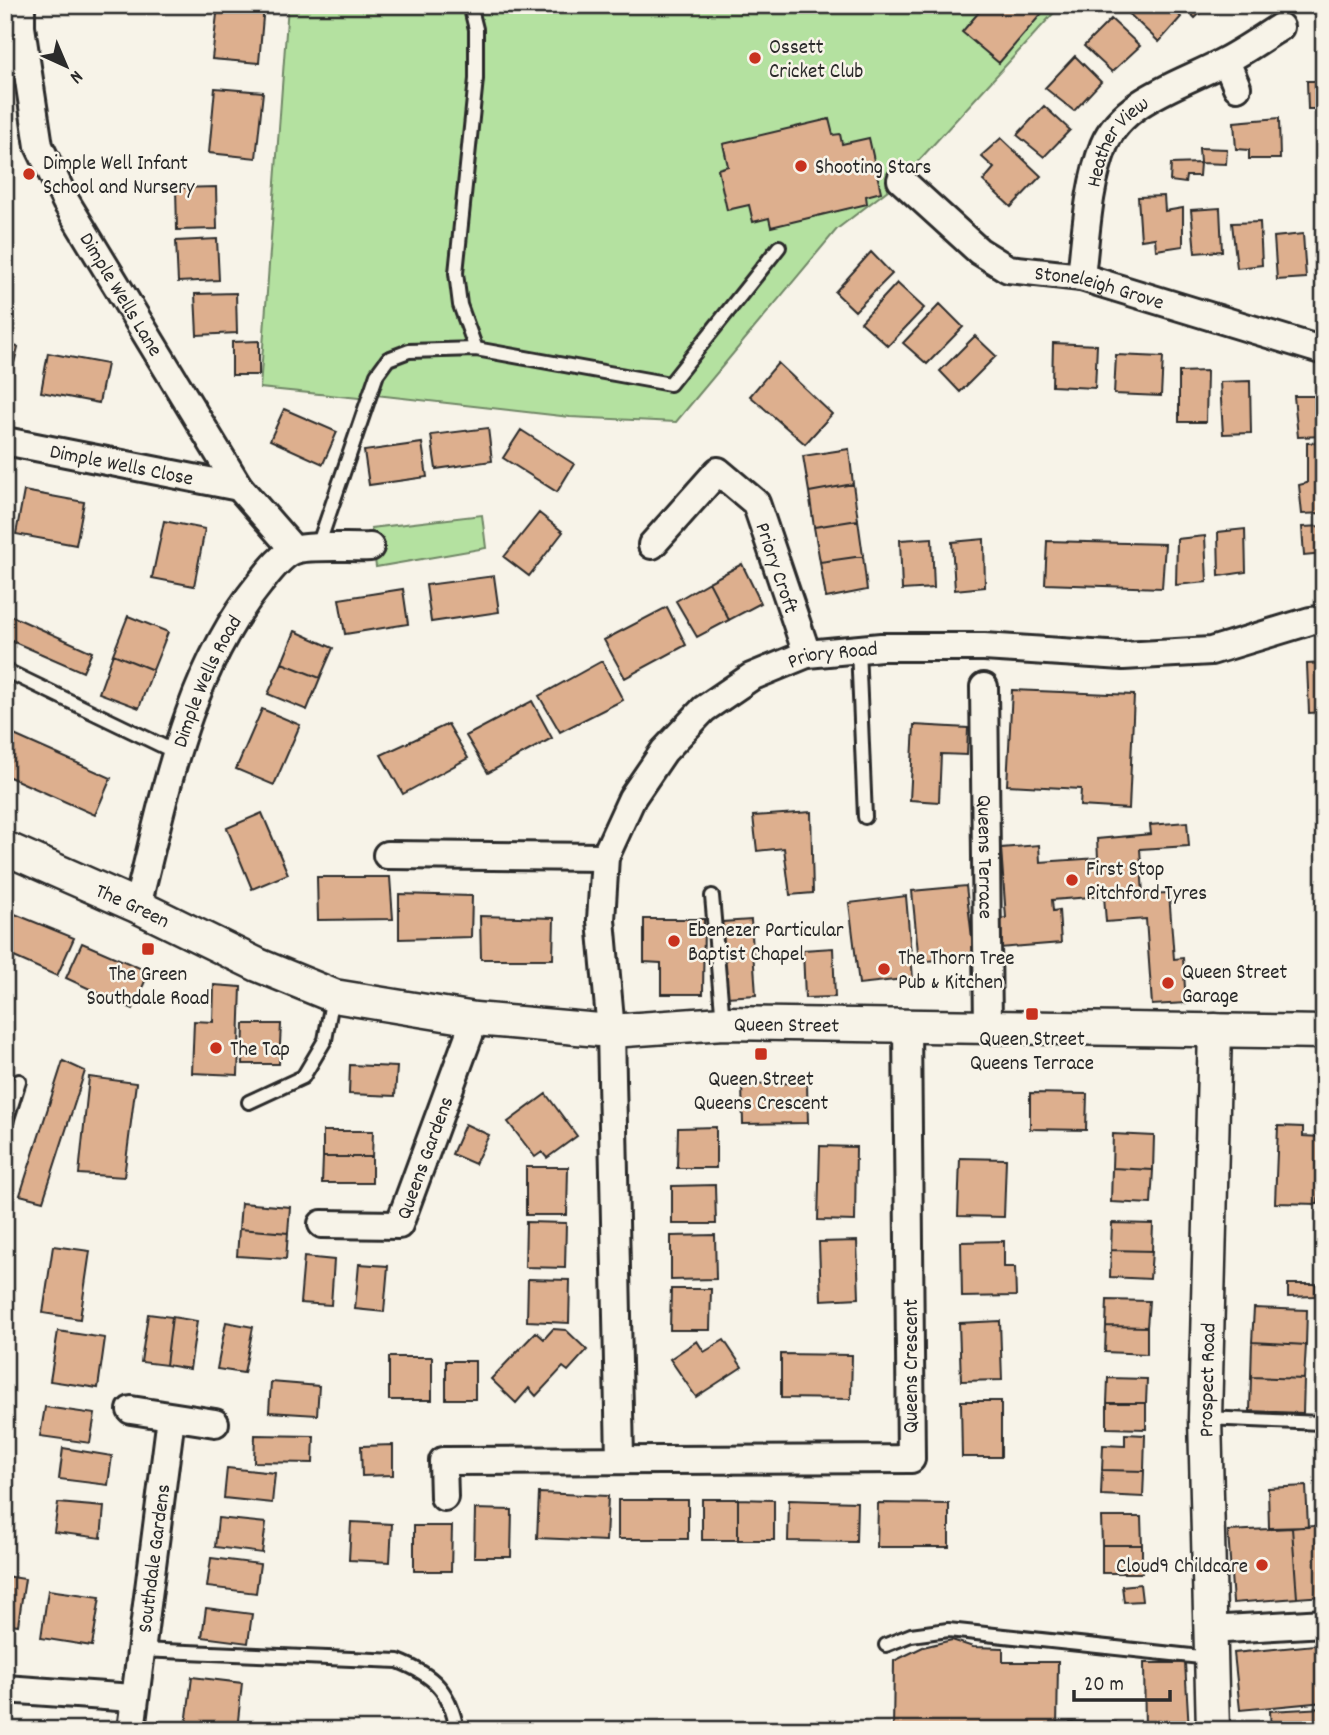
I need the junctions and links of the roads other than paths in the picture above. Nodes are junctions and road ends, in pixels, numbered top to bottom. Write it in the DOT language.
graph roads {
  1 [pos="21,5"];
  2 [pos="470,5"];
  3 [pos="1280,27"];
  4 [pos="1226,61"];
  5 [pos="1237,87"];
  6 [pos="901,180"];
  7 [pos="779,247"];
  8 [pos="1080,277"];
  9 [pos="476,349"];
  10 [pos="1324,351"];
  11 [pos="5,441"];
  12 [pos="239,487"];
  13 [pos="652,545"];
  14 [pos="370,547"];
  15 [pos="306,549"];
  16 [pos="1324,619"];
  17 [pos="858,647"];
  18 [pos="807,653"];
  19 [pos="5,670"];
  20 [pos="984,687"];
  21 [pos="176,752"];
  22 [pos="865,817"];
  23 [pos="5,848"];
  24 [pos="387,855"];
  25 [pos="605,857"];
  26 [pos="712,896"];
  27 [pos="137,906"];
  28 [pos="258,965"];
  29 [pos="334,996"];
  30 [pos="475,1019"];
  31 [pos="723,1023"];
  32 [pos="907,1024"];
  33 [pos="988,1025"];
  34 [pos="1215,1030"];
  35 [pos="611,1031"];
  36 [pos="1324,1032"];
  37 [pos="19,1081"];
  38 [pos="249,1102"];
  39 [pos="5,1125"];
  40 [pos="322,1224"];
  41 [pos="131,1410"];
  42 [pos="171,1417"];
  43 [pos="1205,1418"];
  44 [pos="215,1423"];
  45 [pos="1321,1423"];
  46 [pos="620,1458"];
  47 [pos="443,1497"];
  48 [pos="1324,1623"];
  49 [pos="1210,1644"];
  50 [pos="886,1645"];
  51 [pos="140,1650"];
  52 [pos="5,1689"];
  53 [pos="133,1698"];
  54 [pos="131,1730"];
  55 [pos="457,1730"];
  56 [pos="1213,1730"];
  1 -- 12 [label="street, Dimple Wells Lane"];
  2 -- 9 [label="lane"];
  3 -- 4 [label="street, Heather View"];
  4 -- 5 [label="street"];
  4 -- 8 [label="street, Heather View"];
  6 -- 8 [label="street, Stoneleigh Grove"];
  7 -- 9 [label="lane"];
  8 -- 10 [label="street, Stoneleigh Grove"];
  9 -- 15 [label="lane"];
  11 -- 12 [label="street, Dimple Wells Close"];
  12 -- 15 [label="street, Dimple Wells Lane"];
  13 -- 18 [label="street, Priory Croft"];
  14 -- 15 [label="street"];
  15 -- 21 [label="street, Dimple Wells Road"];
  16 -- 17 [label="street, Priory Road"];
  17 -- 18 [label="street, Priory Road"];
  17 -- 22 [label="lane"];
  18 -- 25 [label="street, Priory Road"];
  19 -- 21 [label="lane"];
  20 -- 33 [label="street, Queens Terrace"];
  21 -- 27 [label="street, Dimple Wells Road"];
  23 -- 27 [label="street, The Green"];
  24 -- 25 [label="street"];
  25 -- 35 [label="street, Priory Road"];
  26 -- 31 [label="lane"];
  27 -- 28 [label="street, The Green"];
  28 -- 29 [label="street, Queen Street"];
  29 -- 30 [label="street, Queen Street"];
  29 -- 38 [label="lane"];
  30 -- 35 [label="street, Queen Street"];
  30 -- 40 [label="street, Queens Gardens"];
  31 -- 32 [label="street, Queen Street"];
  31 -- 35 [label="street, Queen Street"];
  32 -- 33 [label="street, Queen Street"];
  32 -- 46 [label="street, Queens Crescent"];
  33 -- 34 [label="street, Queen Street"];
  34 -- 36 [label="street, Queen Street"];
  34 -- 43 [label="street, Prospect Road"];
  35 -- 46 [label="street"];
  37 -- 39 [label="lane"];
  41 -- 42 [label="street"];
  42 -- 44 [label="street"];
  42 -- 51 [label="street, Southdale Gardens"];
  43 -- 45 [label="lane"];
  43 -- 49 [label="street, Prospect Road"];
  46 -- 47 [label="street, Queens Crescent"];
  48 -- 49 [label="street"];
  49 -- 50 [label="lane"];
  49 -- 56 [label="street, Prospect Road"];
  51 -- 53 [label="street, Southdale Gardens"];
  51 -- 55 [label="lane"];
  52 -- 53 [label="street"];
  53 -- 54 [label="street, Southdale Gardens"];
}
